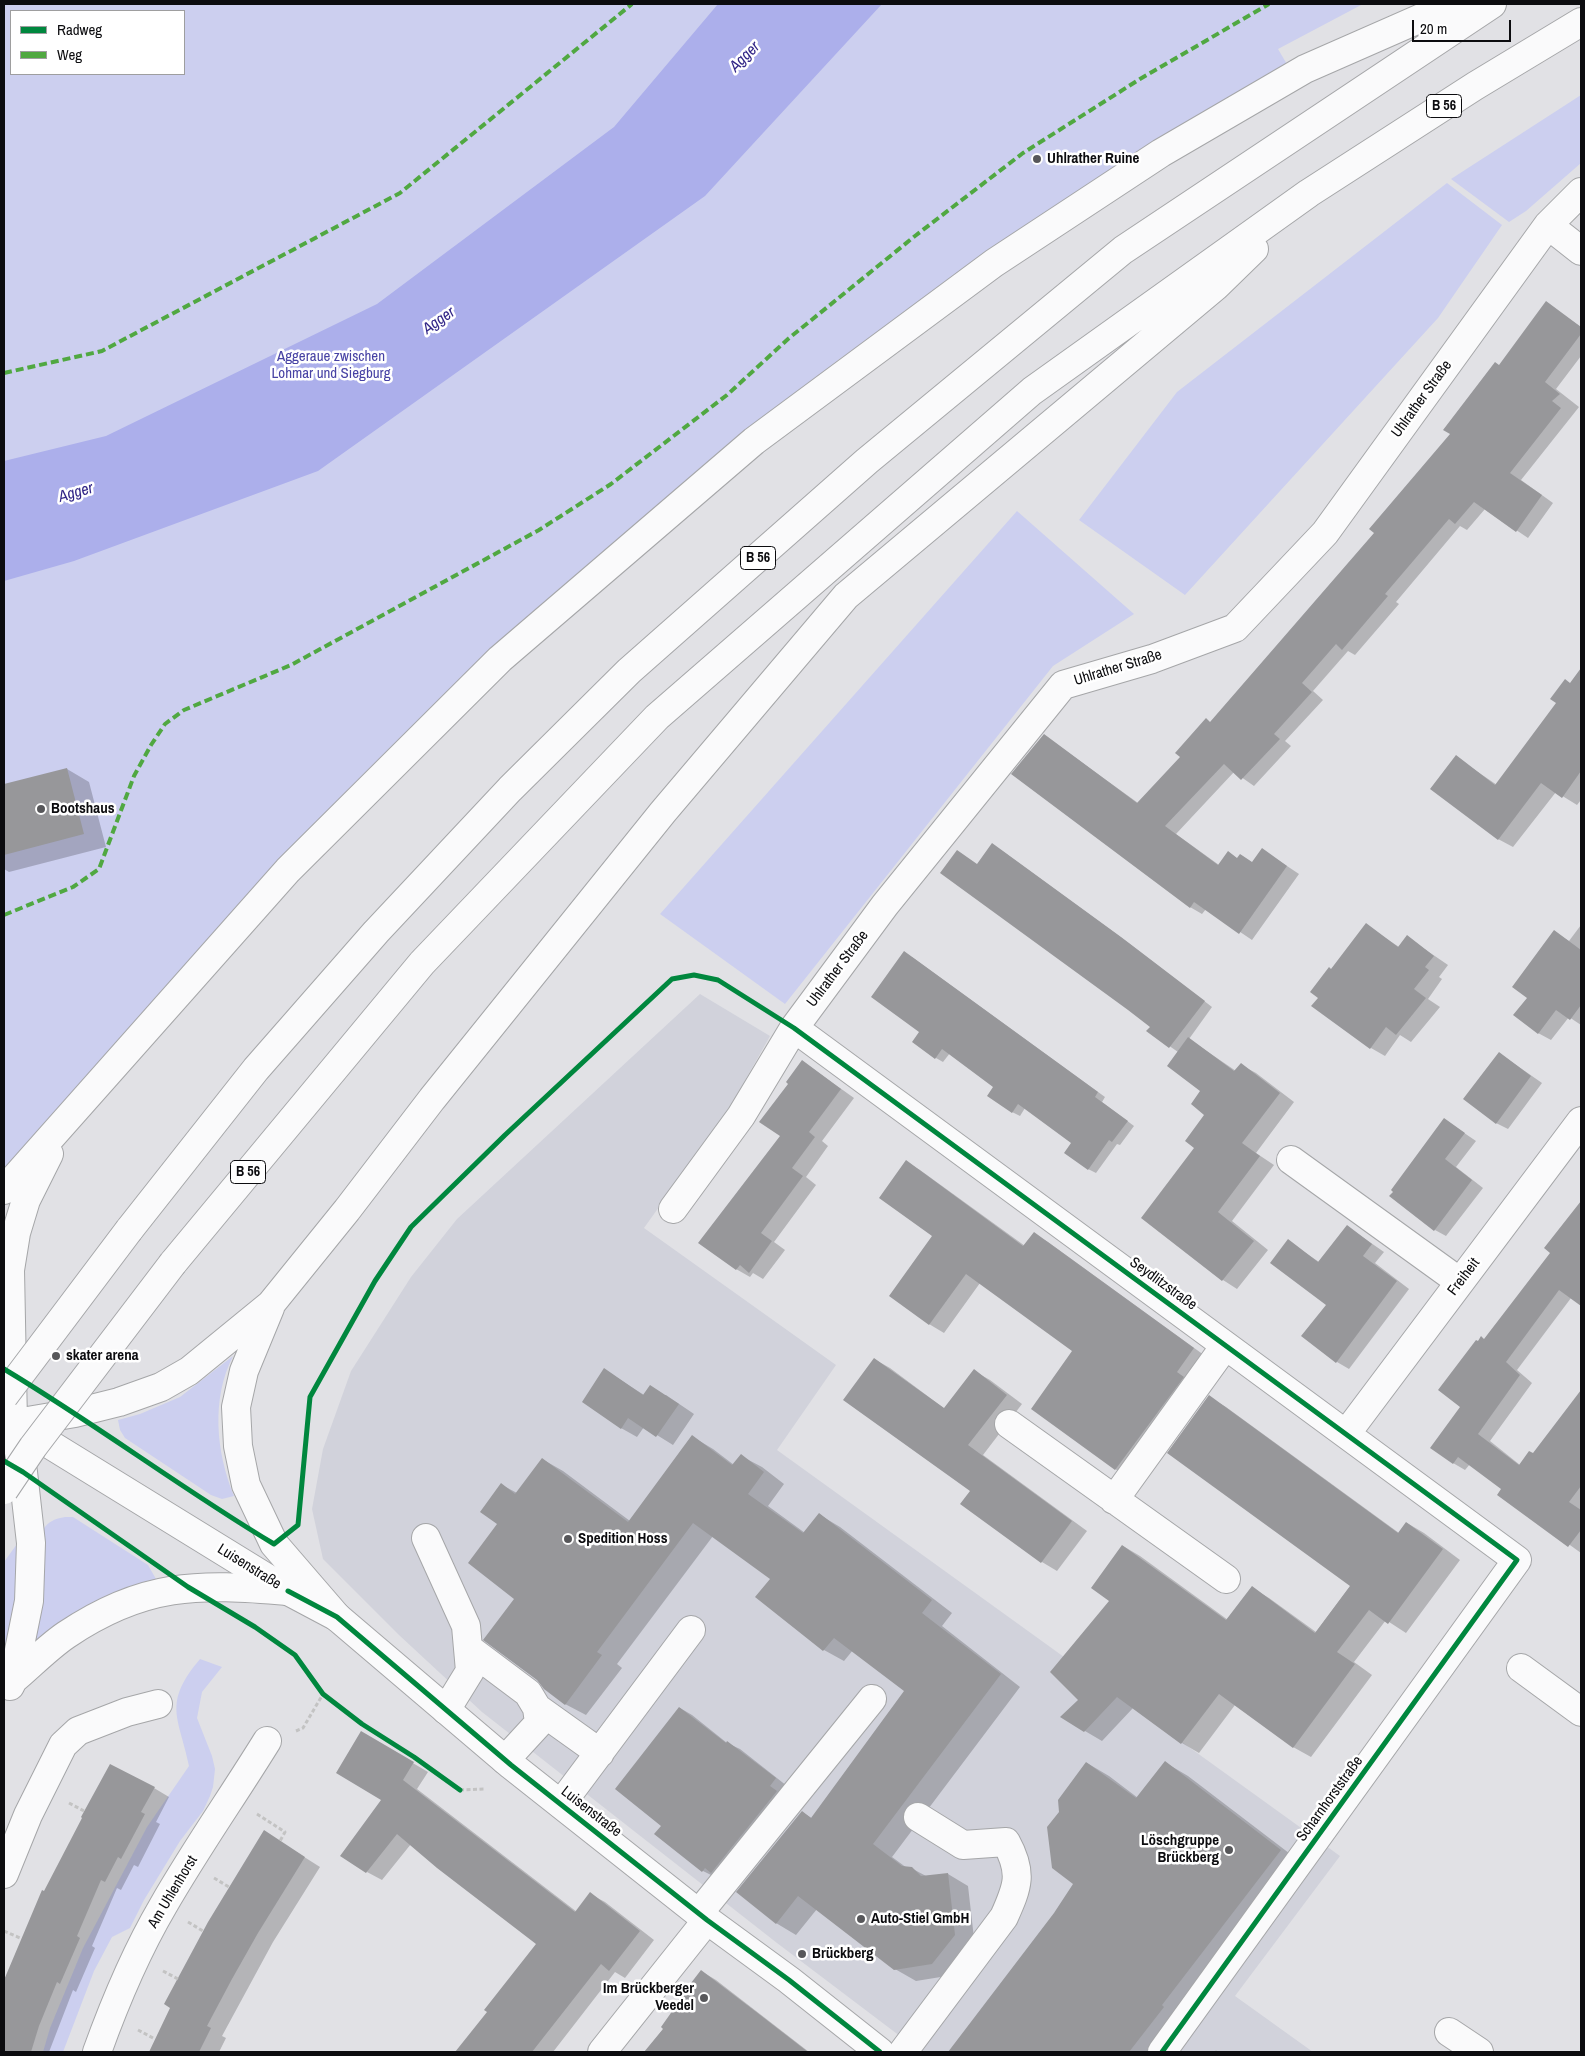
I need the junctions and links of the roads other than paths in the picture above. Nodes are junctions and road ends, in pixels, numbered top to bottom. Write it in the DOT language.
graph roads {
  1 [pos="1453,4"];
  2 [pos="1492,4"];
  3 [pos="1581,22"];
  4 [pos="1581,192"];
  5 [pos="1309,194"];
  6 [pos="1548,225"];
  7 [pos="1581,251"];
  8 [pos="794,1028"];
  9 [pos="66,1120"];
  10 [pos="1581,1121"];
  11 [pos="1291,1160"];
  12 [pos="4,1190"];
  13 [pos="673,1209"];
  14 [pos="1460,1282"];
  15 [pos="271,1304"];
  16 [pos="1226,1346"];
  17 [pos="4,1396"];
  18 [pos="7,1421"];
  19 [pos="1009,1424"];
  20 [pos="1346,1434"];
  21 [pos="4,1490"];
  22 [pos="1114,1500"];
  23 [pos="426,1538"];
  24 [pos="1517,1560"];
  25 [pos="1226,1579"];
  26 [pos="288,1591"];
  27 [pos="337,1617"];
  28 [pos="691,1630"];
  29 [pos="468,1648"];
  30 [pos="1522,1668"];
  31 [pos="9,1688"];
  32 [pos="872,1698"];
  33 [pos="158,1704"];
  34 [pos="537,1708"];
  35 [pos="446,1710"];
  36 [pos="1581,1712"];
  37 [pos="267,1741"];
  38 [pos="600,1753"];
  39 [pos="505,1760"];
  40 [pos="561,1804"];
  41 [pos="918,1817"];
  42 [pos="4,1874"];
  43 [pos="703,1916"];
  44 [pos="1449,2032"];
  45 [pos="97,2052"];
  46 [pos="602,2052"];
  47 [pos="880,2052"];
  48 [pos="904,2052"];
  49 [pos="1162,2052"];
  50 [pos="1479,2052"];
  1 -- 9 [label="main road"];
  2 -- 17 [label="main road, B 56, bridge"];
  3 -- 5 [label="main road, B 56"];
  4 -- 6 [label="main road, Uhlrather Straße"];
  5 -- 15 [label="main road"];
  5 -- 21 [label="main road, B 56, bridge"];
  6 -- 7 [label="main road"];
  6 -- 8 [label="main road, Uhlrather Straße"];
  8 -- 13 [label="main road, Uhlrather Straße"];
  8 -- 16 [label="main road, Seydlitzstraße"];
  9 -- 12 [label="main road"];
  9 -- 18 [label="main road"];
  10 -- 14 [label="main road, Freiheit"];
  11 -- 14 [label="main road"];
  14 -- 20 [label="main road, Freiheit"];
  15 -- 18 [label="main road"];
  15 -- 27 [label="main road"];
  16 -- 20 [label="main road, Seydlitzstraße"];
  16 -- 22 [label="main road"];
  18 -- 26 [label="main road, Luisenstraße"];
  18 -- 31 [label="main road"];
  19 -- 22 [label="main road"];
  20 -- 24 [label="main road, Seydlitzstraße"];
  22 -- 25 [label="main road"];
  23 -- 29 [label="main road"];
  24 -- 49 [label="main road, Scharnhorststraße"];
  26 -- 27 [label="main road, Luisenstraße"];
  26 -- 31 [label="main road"];
  27 -- 35 [label="main road, Luisenstraße"];
  28 -- 38 [label="main road"];
  29 -- 34 [label="main road"];
  29 -- 35 [label="main road"];
  30 -- 36 [label="main road"];
  32 -- 43 [label="main road"];
  33 -- 42 [label="main road"];
  34 -- 38 [label="main road"];
  34 -- 39 [label="main road"];
  35 -- 39 [label="main road, Luisenstraße"];
  37 -- 45 [label="main road, Am Uhlenhorst"];
  38 -- 40 [label="main road"];
  39 -- 40 [label="main road, Luisenstraße"];
  40 -- 43 [label="main road, Luisenstraße"];
  41 -- 48 [label="main road"];
  43 -- 46 [label="main road"];
  43 -- 47 [label="main road, Luisenstraße"];
  44 -- 50 [label="main road"];
}
